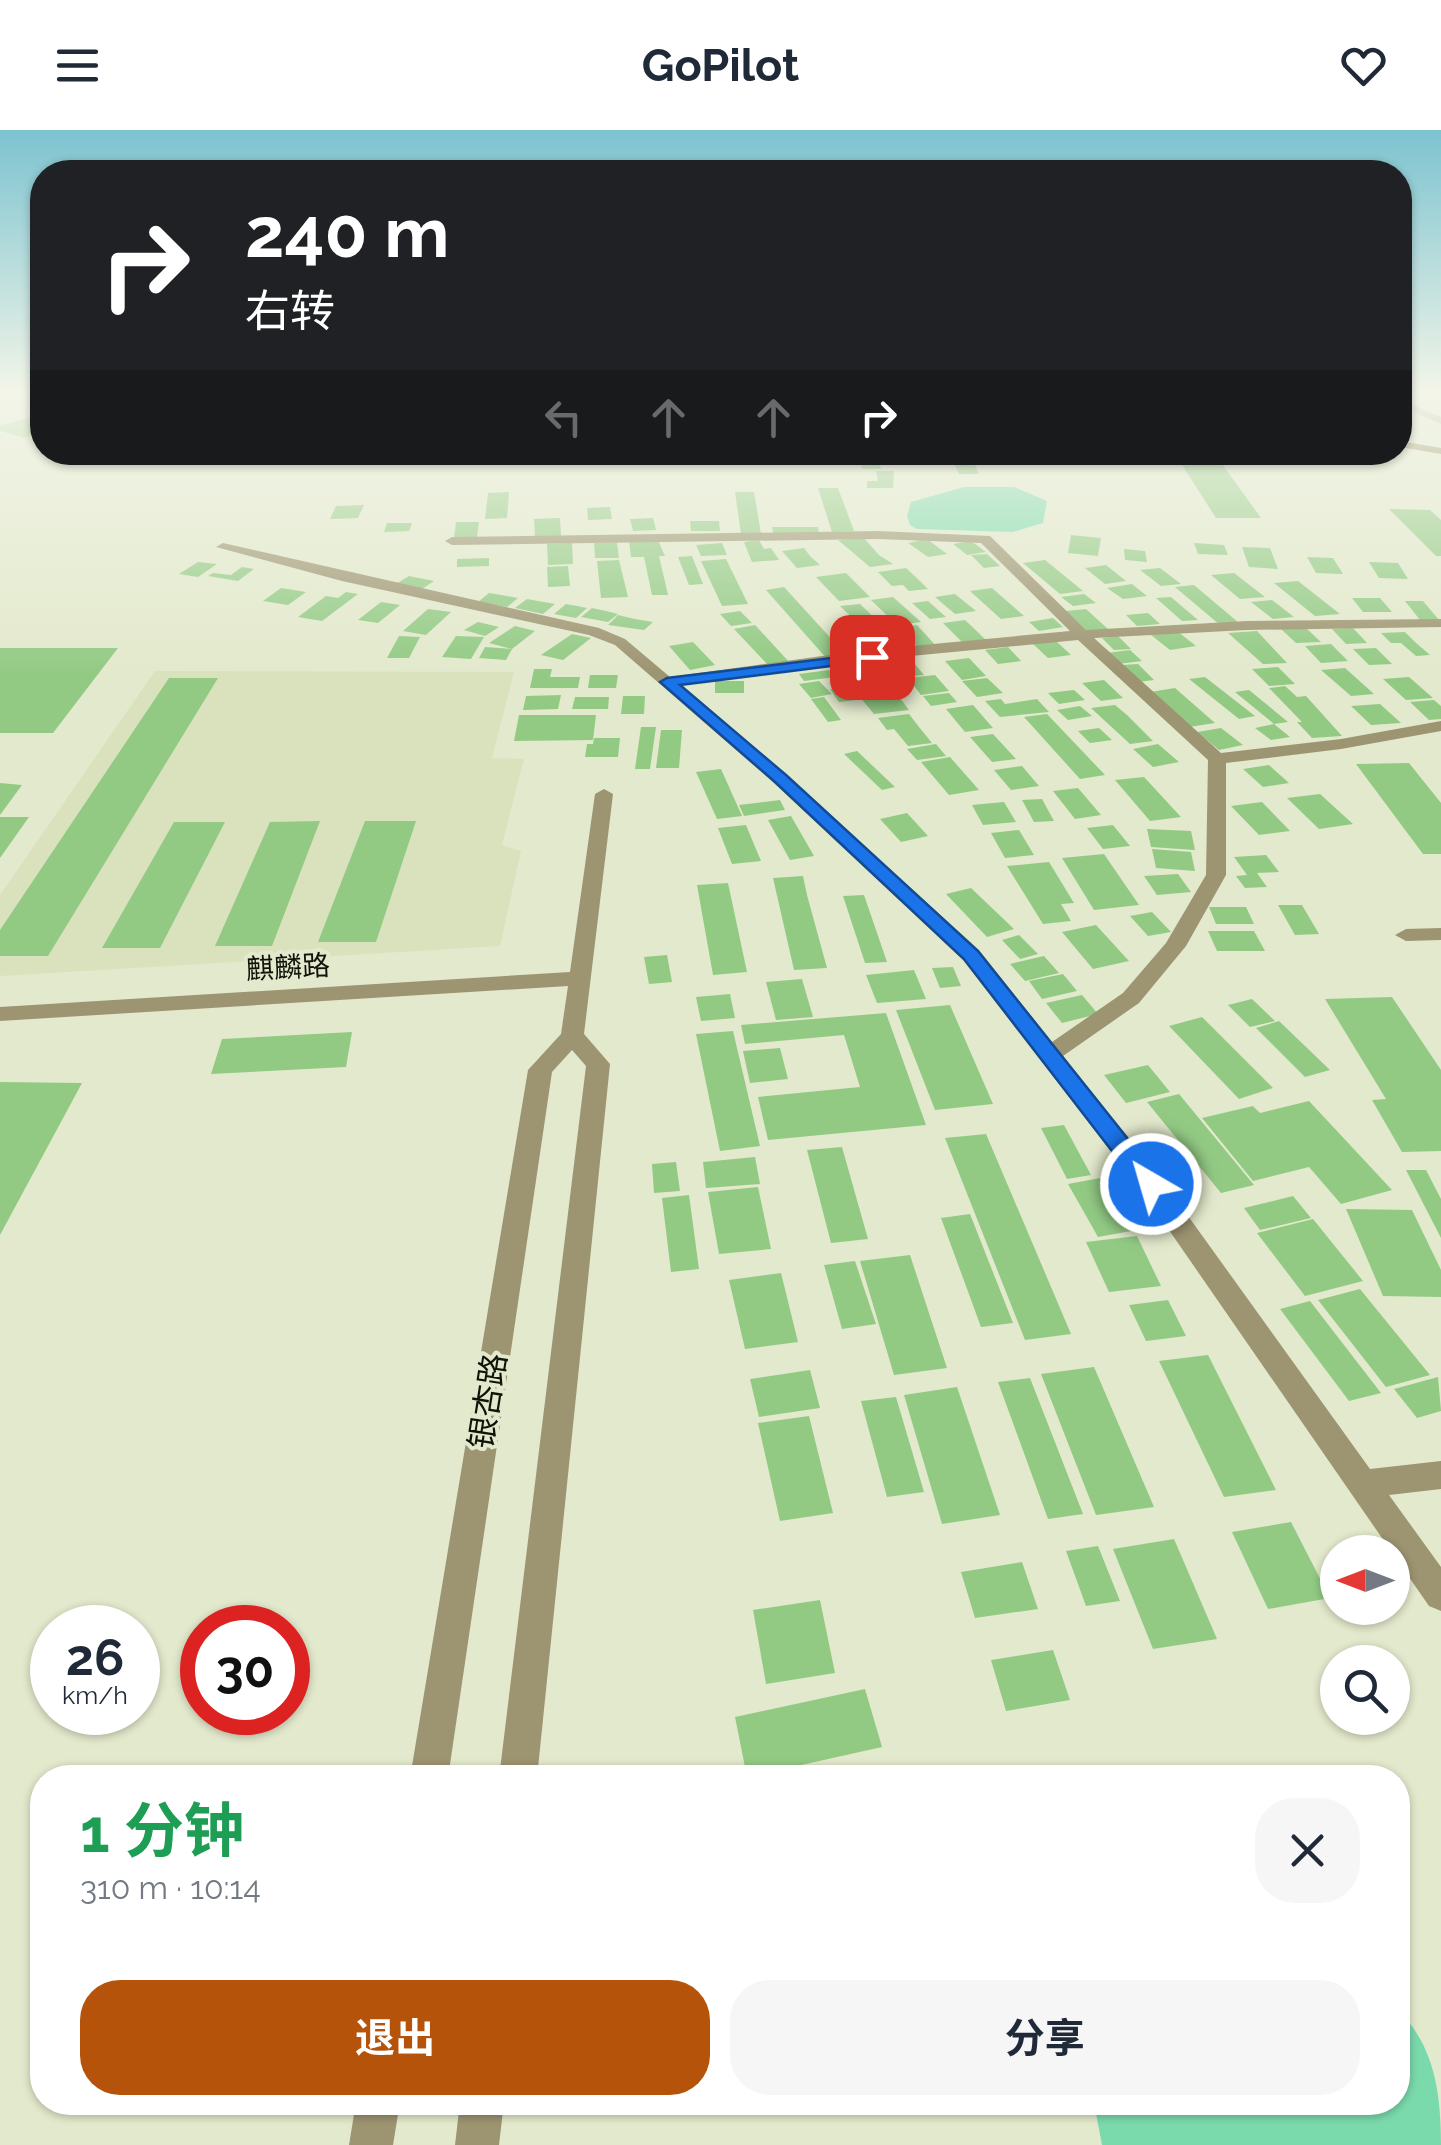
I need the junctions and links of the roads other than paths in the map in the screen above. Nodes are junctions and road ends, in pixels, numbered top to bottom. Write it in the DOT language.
graph roads {
  1 [pos="452,540"];
  2 [pos="223,546"];
  3 [pos="1441,623"];
  4 [pos="1084,635"];
  5 [pos="667,682"];
  6 [pos="1441,726"];
  7 [pos="1217,759"];
  8 [pos="604,794"];
  9 [pos="1441,934"];
  10 [pos="1406,935"];
  11 [pos="580,978"];
  12 [pos="0,1014"];
  13 [pos="572,1036"];
  14 [pos="1051,1054"];
  15 [pos="1441,1475"];
  16 [pos="1363,1484"];
  17 [pos="1441,1595"];
  18 [pos="431,1765"];
  19 [pos="519,1765"];
  20 [pos="376,2115"];
  21 [pos="480,2115"];
  22 [pos="372,2145"];
  23 [pos="477,2145"];
  1 -- 4 [label="street"];
  2 -- 5 [label="street"];
  3 -- 4 [label="street"];
  4 -- 5 [label="street"];
  4 -- 7 [label="street"];
  5 -- 14 [label="street"];
  6 -- 7 [label="street"];
  7 -- 14 [label="street"];
  8 -- 11 [label="street"];
  9 -- 10 [label="street"];
  11 -- 12 [label="street, 麒麟路"];
  11 -- 13 [label="street"];
  13 -- 18 [label="street, 银杏路"];
  13 -- 19 [label="street"];
  14 -- 16 [label="street"];
  15 -- 16 [label="street"];
  16 -- 17 [label="street"];
  20 -- 22 [label="street"];
  21 -- 23 [label="street"];
}
